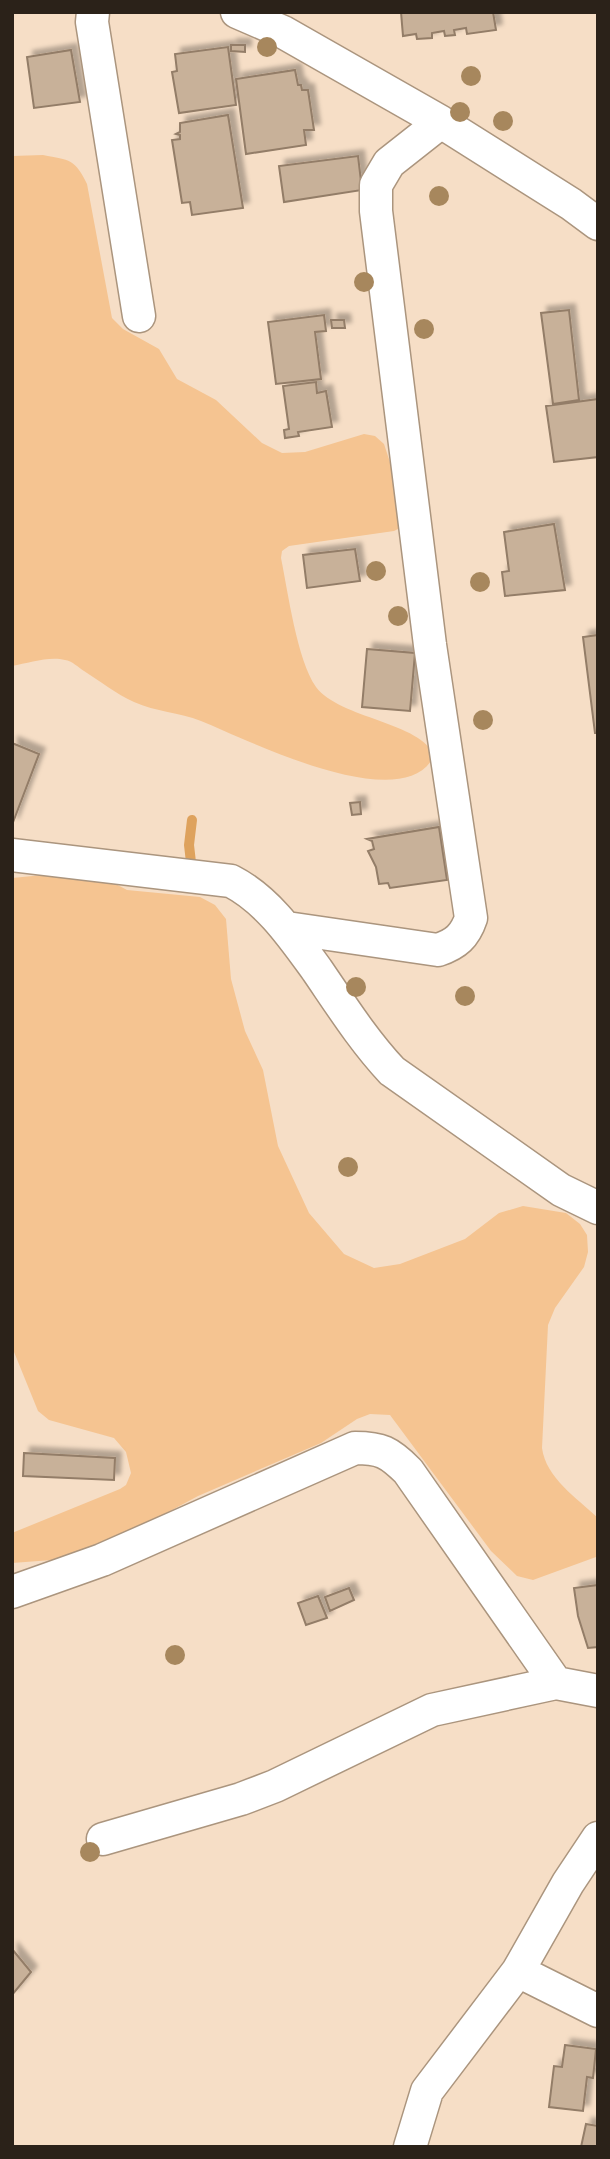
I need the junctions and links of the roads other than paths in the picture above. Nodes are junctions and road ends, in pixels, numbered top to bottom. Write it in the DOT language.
graph roads {
  1 [pos="93,12"];
  2 [pos="237,12"];
  3 [pos="441,122"];
  4 [pos="598,224"];
  5 [pos="139,316"];
  6 [pos="12,855"];
  7 [pos="287,928"];
  8 [pos="598,1208"];
  9 [pos="12,1592"];
  10 [pos="556,1683"];
  11 [pos="598,1691"];
  12 [pos="598,1838"];
  13 [pos="103,1839"];
  14 [pos="517,1971"];
  15 [pos="598,2011"];
  16 [pos="410,2147"];
  1 -- 5 [label="street"];
  2 -- 3 [label="street"];
  3 -- 4 [label="street"];
  3 -- 7 [label="street"];
  6 -- 7 [label="street"];
  7 -- 8 [label="street"];
  9 -- 10 [label="street"];
  10 -- 11 [label="street"];
  10 -- 13 [label="street"];
  12 -- 14 [label="street"];
  14 -- 15 [label="street"];
  14 -- 16 [label="street"];
}
